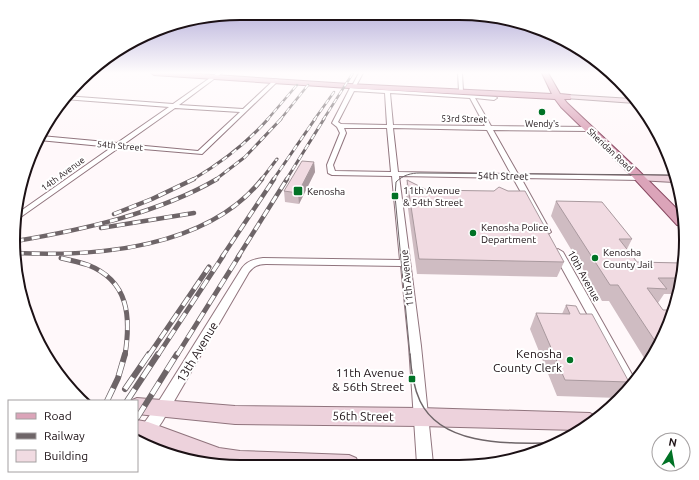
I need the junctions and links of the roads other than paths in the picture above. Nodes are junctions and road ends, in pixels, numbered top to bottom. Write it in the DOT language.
graph roads {
  1 [pos="189,95"];
  2 [pos="261,95"];
  3 [pos="349,95"];
  4 [pos="388,95"];
  5 [pos="461,95"];
  6 [pos="484,95"];
  7 [pos="496,95"];
  8 [pos="518,95"];
  9 [pos="563,95"];
  10 [pos="471,96"];
  11 [pos="557,96"];
  12 [pos="72,99"];
  13 [pos="565,101"];
  14 [pos="629,101"];
  15 [pos="174,106"];
  16 [pos="245,111"];
  17 [pos="390,127"];
  18 [pos="489,129"];
  19 [pos="588,129"];
  20 [pos="342,130"];
  21 [pos="45,139"];
  22 [pos="118,146"];
  23 [pos="396,174"];
  24 [pos="516,176"];
  25 [pos="645,178"];
  26 [pos="671,179"];
  27 [pos="676,203"];
  28 [pos="22,214"];
  29 [pos="678,217"];
  30 [pos="405,263"];
  31 [pos="629,380"];
  32 [pos="138,406"];
  33 [pos="163,408"];
  34 [pos="420,417"];
  35 [pos="583,422"];
  36 [pos="142,433"];
  37 [pos="208,458"];
  38 [pos="219,458"];
  39 [pos="233,460"];
  40 [pos="425,460"];
  1 -- 15 [label="street, 14th Avenue"];
  2 -- 16 [label="street"];
  3 -- 20 [label="street"];
  4 -- 17 [label="street, 11th Avenue"];
  5 -- 10 [label="street"];
  6 -- 10 [label="street"];
  7 -- 13 [label="main road"];
  8 -- 11 [label="main road"];
  9 -- 13 [label="main road, Sheridan Road"];
  10 -- 18 [label="street, 10th Avenue"];
  11 -- 13 [label="main road, Sheridan Road"];
  12 -- 15 [label="street"];
  13 -- 14 [label="street"];
  13 -- 19 [label="main road, Sheridan Road"];
  13 -- 25 [label="main road, Sheridan Road"];
  15 -- 16 [label="street"];
  15 -- 22 [label="street, 14th Avenue"];
  16 -- 22 [label="street, 54th Street"];
  17 -- 18 [label="street, 53rd Street"];
  17 -- 20 [label="street, 53rd Street"];
  17 -- 23 [label="street, 11th Avenue"];
  18 -- 19 [label="street, 53rd Street"];
  18 -- 24 [label="street, 10th Avenue"];
  19 -- 25 [label="main road, Sheridan Road"];
  20 -- 23 [label="street, 54th Street"];
  21 -- 22 [label="street, 54th Street"];
  22 -- 28 [label="street, 14th Avenue"];
  23 -- 24 [label="street, 54th Street"];
  23 -- 30 [label="street, 11th Avenue"];
  24 -- 25 [label="street, 54th Street"];
  24 -- 31 [label="street, 10th Avenue"];
  25 -- 26 [label="street, 54th Street"];
  25 -- 27 [label="main road, Sheridan Road"];
  25 -- 29 [label="main road, Sheridan Road"];
  30 -- 33 [label="street, 13th Avenue"];
  30 -- 34 [label="street, 11th Avenue"];
  32 -- 33 [label="street, 56th Street"];
  33 -- 34 [label="street, 56th Street"];
  33 -- 36 [label="street, 13th Avenue"];
  34 -- 35 [label="street, 56th Street"];
  34 -- 40 [label="street, 11th Avenue"];
  36 -- 38 [label="street"];
  37 -- 38 [label="street"];
  38 -- 39 [label="street"];
}
